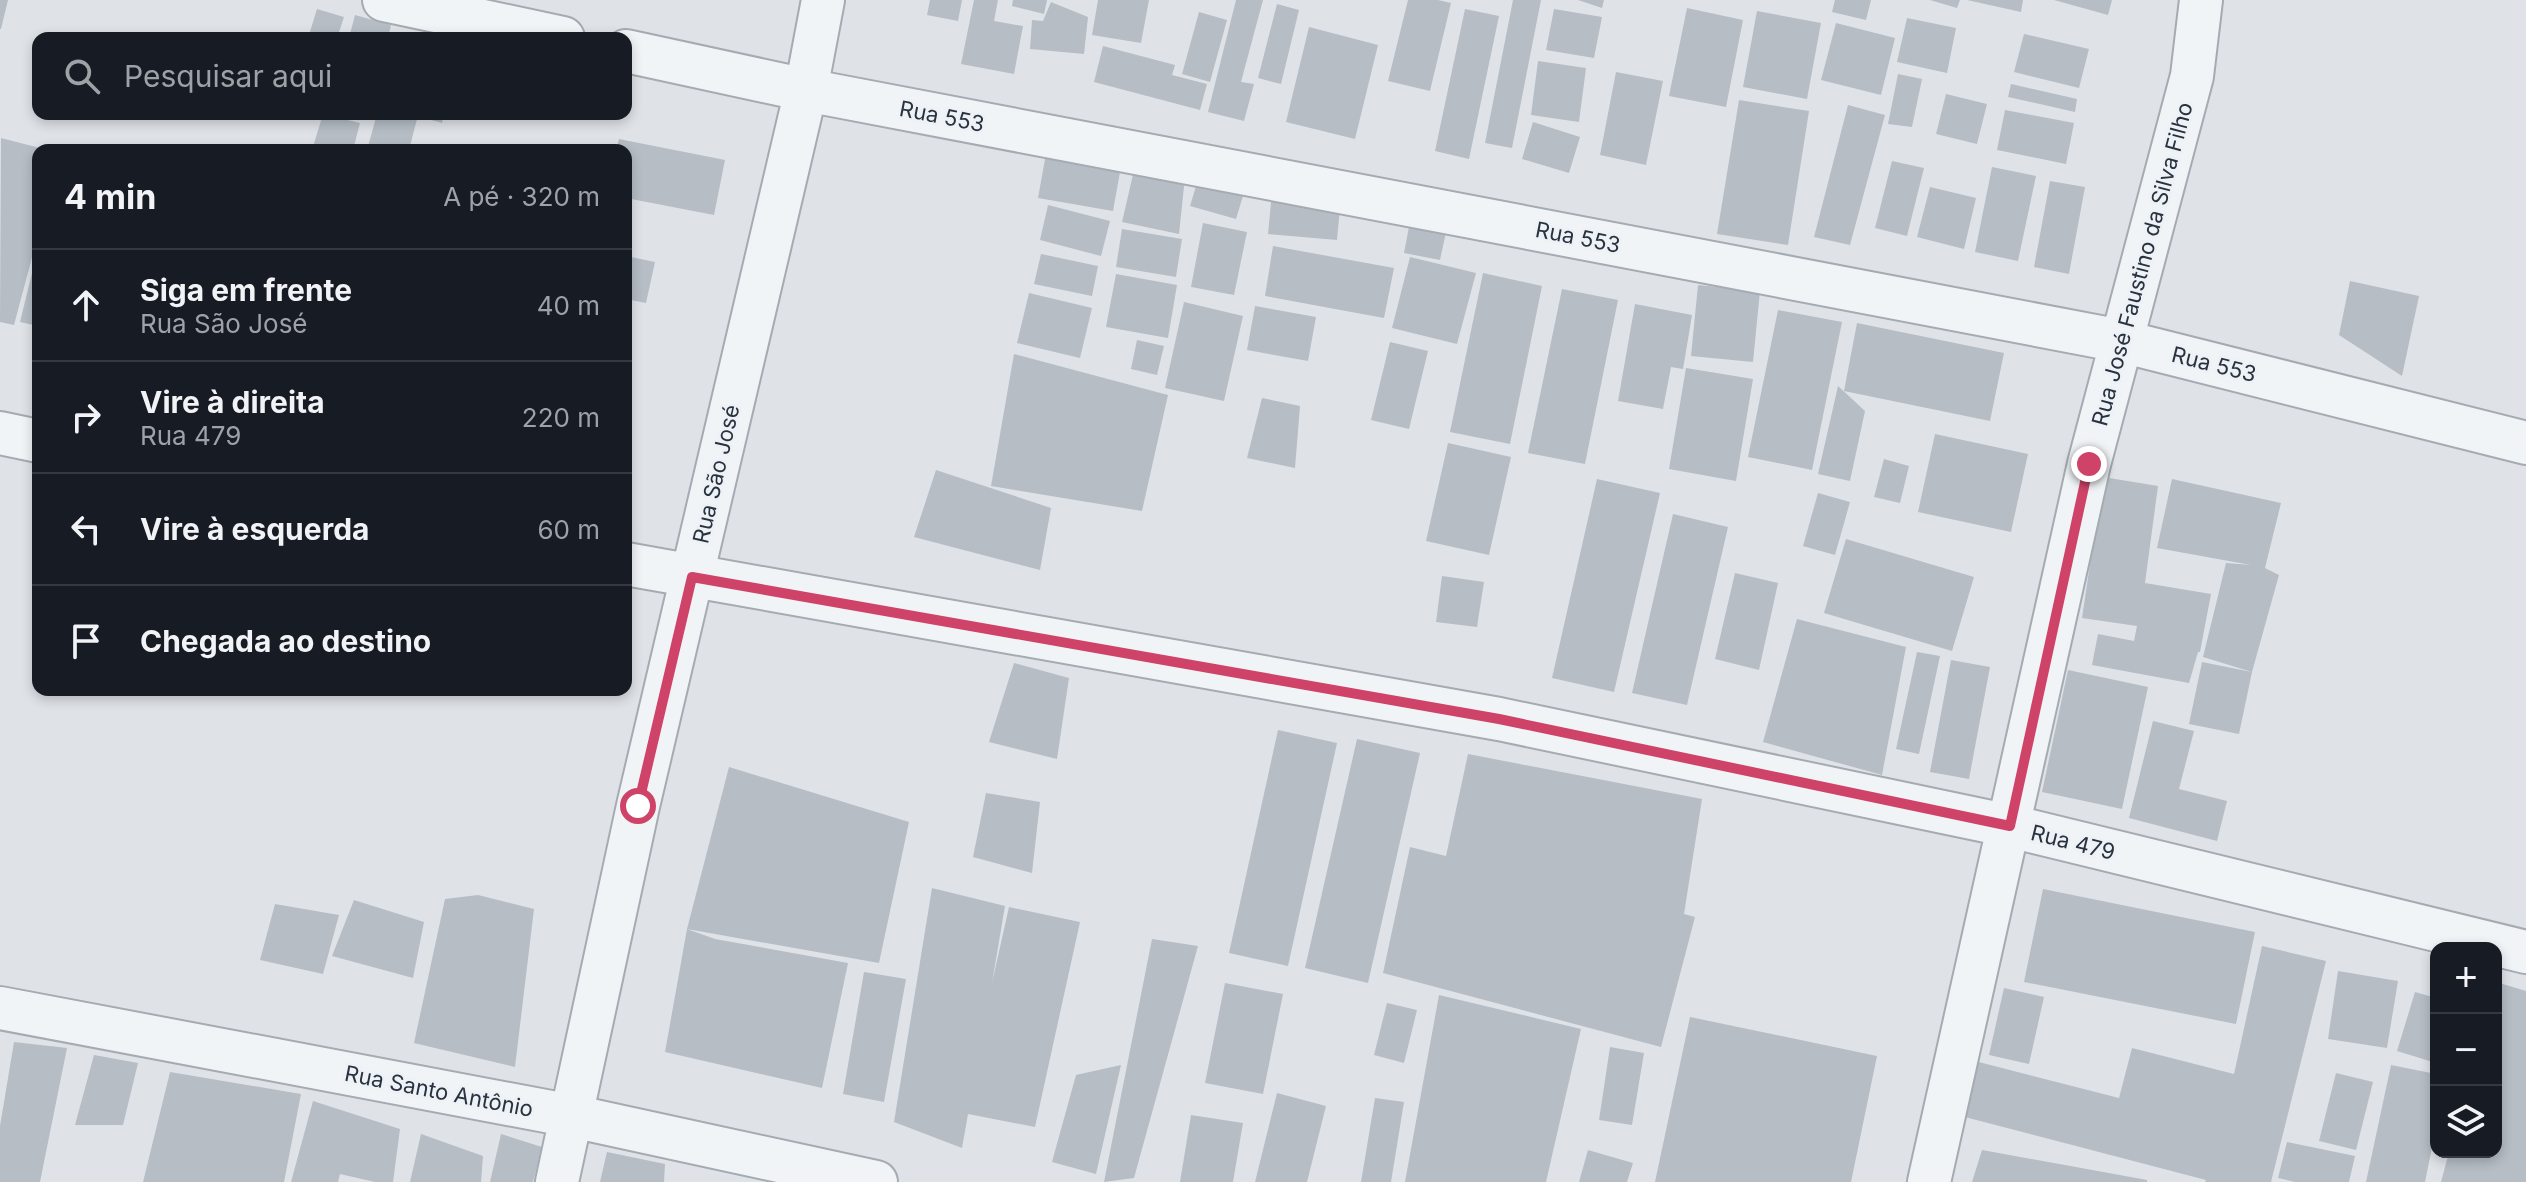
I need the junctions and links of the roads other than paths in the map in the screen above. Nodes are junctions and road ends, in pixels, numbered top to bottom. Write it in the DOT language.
graph roads {
  1 [pos="384,0"];
  2 [pos="823,0"];
  3 [pos="2201,0"];
  4 [pos="535,32"];
  5 [pos="632,52"];
  6 [pos="806,90"];
  7 [pos="2121,341"];
  8 [pos="0,433"];
  9 [pos="32,440"];
  10 [pos="2526,443"];
  11 [pos="632,565"];
  12 [pos="692,577"];
  13 [pos="2010,826"];
  14 [pos="2526,952"];
  15 [pos="0,1008"];
  16 [pos="572,1116"];
  17 [pos="822,1176"];
  18 [pos="557,1182"];
  19 [pos="876,1182"];
  20 [pos="1929,1182"];
  1 -- 4 [label="street"];
  2 -- 6 [label="street, Rua São José"];
  3 -- 7 [label="street, Rua José Faustino da Silva Filho"];
  5 -- 6 [label="street, Rua 553"];
  6 -- 7 [label="street, Rua 553"];
  6 -- 12 [label="street, Rua São José"];
  7 -- 10 [label="street, Rua 553"];
  7 -- 13 [label="street, Rua José Faustino da Silva Filho"];
  8 -- 9 [label="street"];
  11 -- 12 [label="street, Rua 479"];
  12 -- 13 [label="street, Rua 479"];
  12 -- 16 [label="street, Rua São José"];
  13 -- 14 [label="street, Rua 479"];
  13 -- 20 [label="street, Rua José Faustino da Silva Filho"];
  15 -- 16 [label="street, Rua Santo Antônio"];
  16 -- 17 [label="street, Rua Santo Antônio"];
  16 -- 18 [label="street, Rua São José"];
  17 -- 19 [label="street, Rua Santo Antônio"];
}
